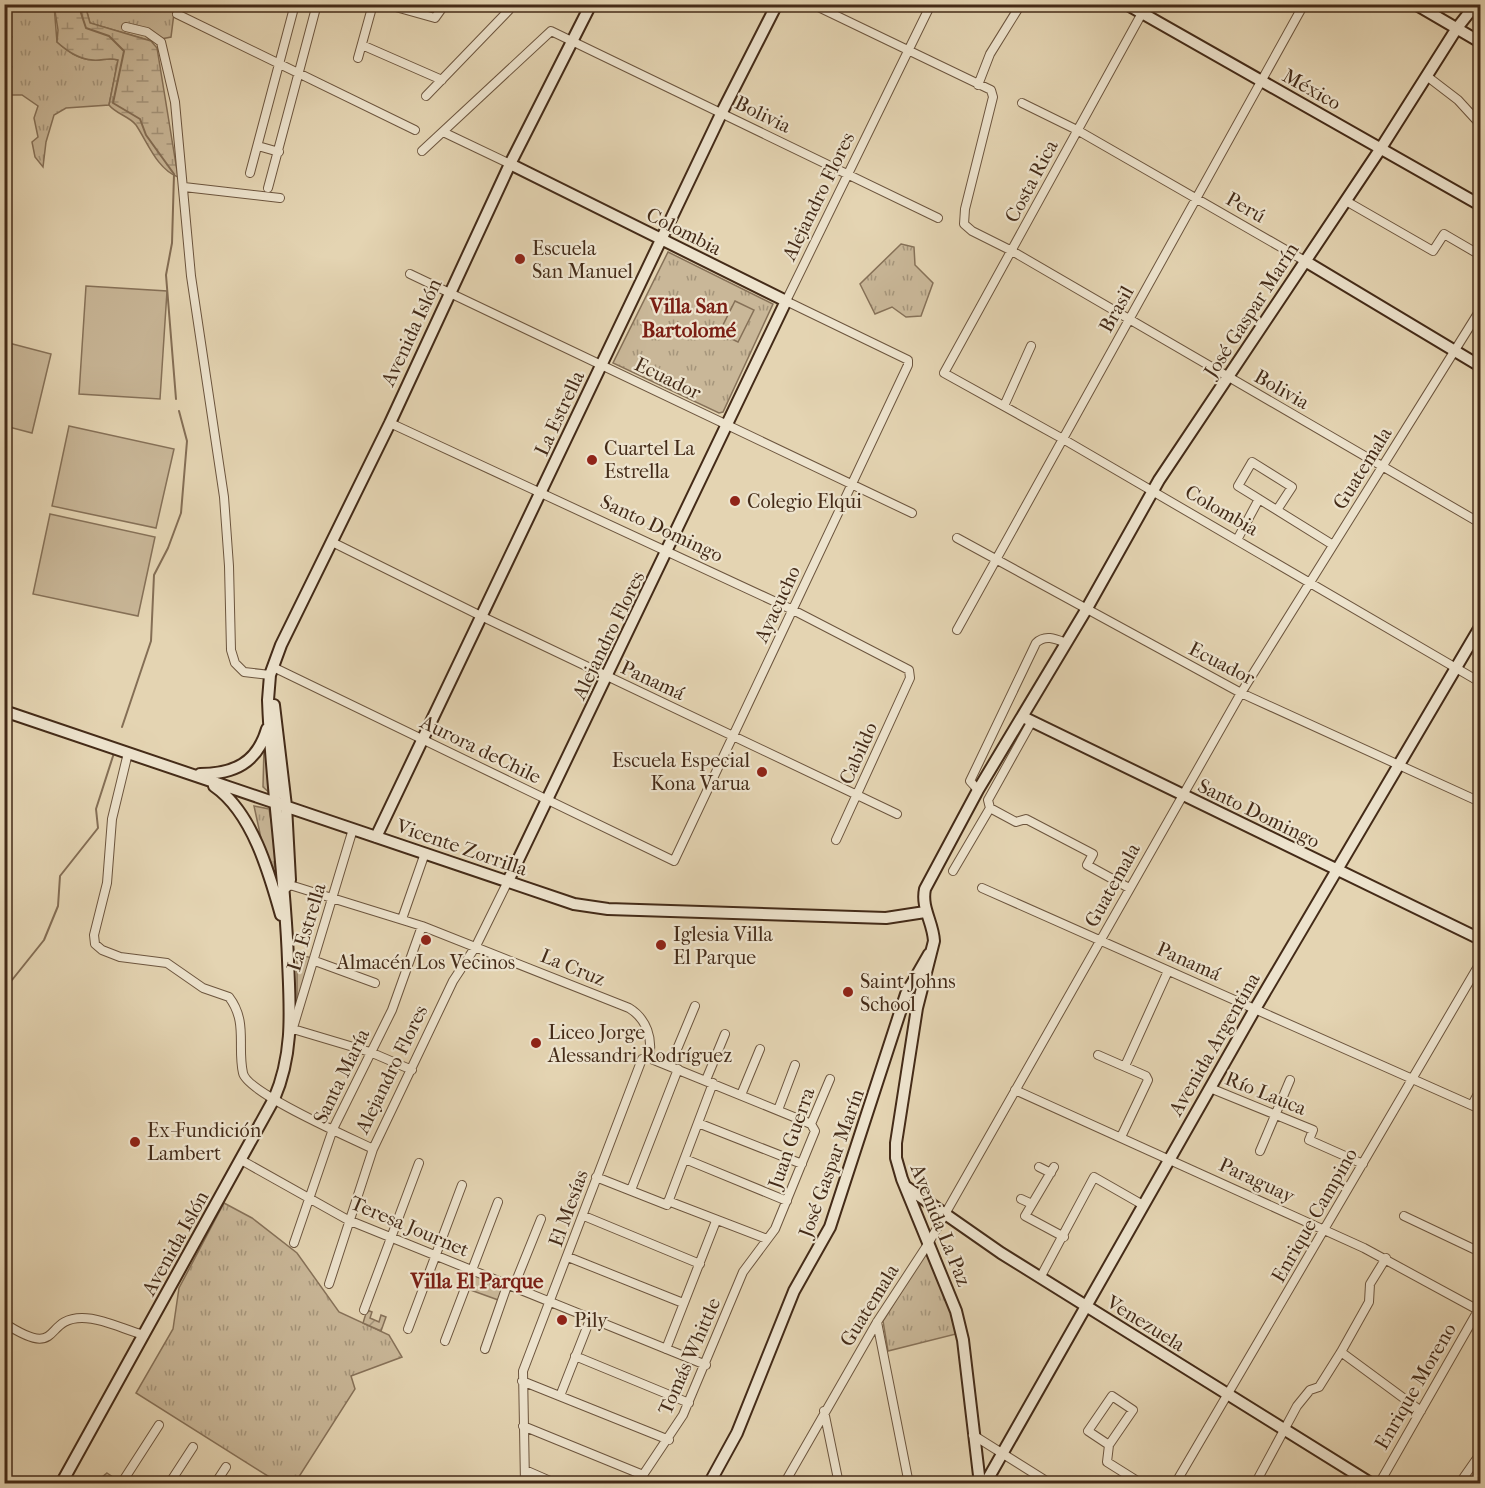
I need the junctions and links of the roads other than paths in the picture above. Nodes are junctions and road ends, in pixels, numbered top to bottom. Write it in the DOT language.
graph roads {
  1 [pos="296,4"];
  2 [pos="317,4"];
  3 [pos="372,4"];
  4 [pos="385,4"];
  5 [pos="445,4"];
  6 [pos="495,4"];
  7 [pos="591,4"];
  8 [pos="777,4"];
  9 [pos="812,4"];
  10 [pos="931,4"];
  11 [pos="1021,4"];
  12 [pos="1125,4"];
  13 [pos="1304,4"];
  14 [pos="1415,4"];
  15 [pos="1476,4"];
  16 [pos="1144,9"];
  17 [pos="177,14"];
  18 [pos="126,27"];
  19 [pos="1457,27"];
  20 [pos="574,40"];
  21 [pos="1480,42"];
  22 [pos="362,45"];
  23 [pos="909,50"];
  24 [pos="358,58"];
  25 [pos="281,64"];
  26 [pos="300,72"];
  27 [pos="1428,76"];
  28 [pos="442,80"];
  29 [pos="1261,82"];
  30 [pos="978,85"];
  31 [pos="426,96"];
  32 [pos="1022,103"];
  33 [pos="722,112"];
  34 [pos="1480,124"];
  35 [pos="1077,129"];
  36 [pos="415,130"];
  37 [pos="443,132"];
  38 [pos="258,146"];
  39 [pos="1381,148"];
  40 [pos="422,151"];
  41 [pos="279,152"];
  42 [pos="510,164"];
  43 [pos="250,173"];
  44 [pos="849,173"];
  45 [pos="184,187"];
  46 [pos="268,188"];
  47 [pos="280,198"];
  48 [pos="1196,199"];
  49 [pos="1346,201"];
  50 [pos="1480,205"];
  51 [pos="938,218"];
  52 [pos="662,239"];
  53 [pos="1012,251"];
  54 [pos="1480,255"];
  55 [pos="1305,261"];
  56 [pos="410,274"];
  57 [pos="450,292"];
  58 [pos="786,301"];
  59 [pos="1480,310"];
  60 [pos="1129,319"];
  61 [pos="1031,346"];
  62 [pos="1454,351"];
  63 [pos="909,362"];
  64 [pos="602,365"];
  65 [pos="1480,366"];
  66 [pos="944,373"];
  67 [pos="1229,378"];
  68 [pos="1004,406"];
  69 [pos="390,423"];
  70 [pos="727,425"];
  71 [pos="1063,439"];
  72 [pos="1383,466"];
  73 [pos="852,484"];
  74 [pos="1153,491"];
  75 [pos="542,492"];
  76 [pos="1259,499"];
  77 [pos="1277,510"];
  78 [pos="912,513"];
  79 [pos="1480,523"];
  80 [pos="957,538"];
  81 [pos="1237,540"];
  82 [pos="332,542"];
  83 [pos="1333,545"];
  84 [pos="668,551"];
  85 [pos="996,559"];
  86 [pos="1310,583"];
  87 [pos="793,610"];
  88 [pos="1086,610"];
  89 [pos="483,617"];
  90 [pos="1480,627"];
  91 [pos="957,630"];
  92 [pos="1066,643"];
  93 [pos="1456,668"];
  94 [pos="271,673"];
  95 [pos="608,677"];
  96 [pos="910,678"];
  97 [pos="1480,682"];
  98 [pos="1241,693"];
  99 [pos="4,711"];
  100 [pos="1027,719"];
  101 [pos="268,721"];
  102 [pos="733,736"];
  103 [pos="423,740"];
  104 [pos="128,753"];
  105 [pos="1399,765"];
  106 [pos="194,776"];
  107 [pos="978,790"];
  108 [pos="857,795"];
  109 [pos="1181,796"];
  110 [pos="547,799"];
  111 [pos="1480,802"];
  112 [pos="282,804"];
  113 [pos="990,808"];
  114 [pos="897,814"];
  115 [pos="353,829"];
  116 [pos="376,837"];
  117 [pos="836,840"];
  118 [pos="425,853"];
  119 [pos="674,861"];
  120 [pos="953,871"];
  121 [pos="1336,871"];
  122 [pos="508,881"];
  123 [pos="287,887"];
  124 [pos="982,888"];
  125 [pos="1129,888"];
  126 [pos="334,897"];
  127 [pos="926,912"];
  128 [pos="402,919"];
  129 [pos="422,926"];
  130 [pos="287,938"];
  131 [pos="1480,939"];
  132 [pos="1100,940"];
  133 [pos="476,946"];
  134 [pos="933,949"];
  135 [pos="315,961"];
  136 [pos="1480,963"];
  137 [pos="1168,971"];
  138 [pos="375,983"];
  139 [pos="695,1006"];
  140 [pos="1255,1009"];
  141 [pos="292,1032"];
  142 [pos="725,1034"];
  143 [pos="760,1049"];
  144 [pos="370,1052"];
  145 [pos="1098,1055"];
  146 [pos="649,1058"];
  147 [pos="795,1065"];
  148 [pos="670,1066"];
  149 [pos="1125,1066"];
  150 [pos="412,1070"];
  151 [pos="678,1070"];
  152 [pos="830,1079"];
  153 [pos="1413,1079"];
  154 [pos="1290,1080"];
  155 [pos="710,1082"];
  156 [pos="1210,1088"];
  157 [pos="1015,1090"];
  158 [pos="1480,1090"];
  159 [pos="741,1095"];
  160 [pos="274,1099"];
  161 [pos="1472,1105"];
  162 [pos="1480,1109"];
  163 [pos="778,1110"];
  164 [pos="1276,1113"];
  165 [pos="698,1123"];
  166 [pos="811,1124"];
  167 [pos="333,1129"];
  168 [pos="1121,1137"];
  169 [pos="373,1149"];
  170 [pos="1260,1151"];
  171 [pos="685,1159"];
  172 [pos="1170,1159"];
  173 [pos="241,1160"];
  174 [pos="419,1163"];
  175 [pos="802,1164"];
  176 [pos="1363,1164"];
  177 [pos="1039,1167"];
  178 [pos="596,1177"];
  179 [pos="462,1185"];
  180 [pos="905,1186"];
  181 [pos="631,1190"];
  182 [pos="309,1196"];
  183 [pos="1021,1198"];
  184 [pos="787,1201"];
  185 [pos="498,1202"];
  186 [pos="668,1203"];
  187 [pos="1032,1204"];
  188 [pos="1143,1205"];
  189 [pos="944,1215"];
  190 [pos="584,1216"];
  191 [pos="1404,1216"];
  192 [pos="541,1219"];
  193 [pos="348,1220"];
  194 [pos="716,1221"];
  195 [pos="1325,1230"];
  196 [pos="1064,1237"];
  197 [pos="390,1238"];
  198 [pos="767,1239"];
  199 [pos="294,1243"];
  200 [pos="928,1244"];
  201 [pos="1480,1252"];
  202 [pos="435,1255"];
  203 [pos="568,1257"];
  204 [pos="1386,1258"];
  205 [pos="700,1264"];
  206 [pos="471,1269"];
  207 [pos="1040,1278"];
  208 [pos="329,1284"];
  209 [pos="511,1285"];
  210 [pos="550,1301"];
  211 [pos="683,1303"];
  212 [pos="1086,1307"];
  213 [pos="1480,1308"];
  214 [pos="364,1310"];
  215 [pos="591,1317"];
  216 [pos="877,1322"];
  217 [pos="4,1323"];
  218 [pos="408,1329"];
  219 [pos="144,1335"];
  220 [pos="445,1341"];
  221 [pos="485,1349"];
  222 [pos="666,1349"];
  223 [pos="1341,1352"];
  224 [pos="575,1356"];
  225 [pos="705,1365"];
  226 [pos="522,1381"];
  227 [pos="1227,1395"];
  228 [pos="560,1396"];
  229 [pos="688,1403"];
  230 [pos="824,1410"];
  231 [pos="1421,1411"];
  232 [pos="159,1425"];
  233 [pos="523,1426"];
  234 [pos="1284,1429"];
  235 [pos="974,1435"];
  236 [pos="669,1440"];
  237 [pos="1109,1445"];
  238 [pos="193,1447"];
  239 [pos="1002,1452"];
  240 [pos="1480,1454"];
  241 [pos="225,1467"];
  242 [pos="525,1470"];
  243 [pos="643,1475"];
  244 [pos="61,1484"];
  245 [pos="121,1484"];
  246 [pos="169,1484"];
  247 [pos="215,1484"];
  248 [pos="525,1484"];
  249 [pos="557,1484"];
  250 [pos="637,1484"];
  251 [pos="709,1484"];
  252 [pos="784,1484"];
  253 [pos="839,1484"];
  254 [pos="909,1484"];
  255 [pos="982,1484"];
  256 [pos="1051,1484"];
  257 [pos="1142,1484"];
  258 [pos="1175,1484"];
  259 [pos="1255,1484"];
  260 [pos="1372,1484"];
  261 [pos="1379,1484"];
  262 [pos="1459,1484"];
  1 -- 25 [label="street"];
  2 -- 26 [label="street"];
  3 -- 22 [label="street"];
  4 -- 5 [label="street"];
  6 -- 28 [label="street"];
  7 -- 20 [label="main road, Avenida Islón"];
  8 -- 33 [label="main road, La Estrella"];
  9 -- 23 [label="street"];
  10 -- 23 [label="street, Alejandro Flores"];
  11 -- 30 [label="street"];
  12 -- 16 [label="main road, México"];
  13 -- 29 [label="street, Brasil"];
  14 -- 19 [label="main road"];
  15 -- 19 [label="main road, José Gaspar Marín"];
  16 -- 29 [label="main road, México"];
  16 -- 35 [label="street, Costa Rica"];
  17 -- 25 [label="street"];
  18 -- 45 [label="street"];
  19 -- 21 [label="main road"];
  19 -- 27 [label="main road, José Gaspar Marín"];
  20 -- 33 [label="street, Bolivia"];
  20 -- 37 [label="street, Bolivia"];
  20 -- 42 [label="main road, Avenida Islón"];
  22 -- 24 [label="street"];
  22 -- 28 [label="street"];
  23 -- 30 [label="street"];
  23 -- 44 [label="street, Alejandro Flores"];
  25 -- 26 [label="street"];
  25 -- 38 [label="street"];
  26 -- 36 [label="street"];
  26 -- 41 [label="street"];
  27 -- 34 [label="street"];
  27 -- 39 [label="main road, José Gaspar Marín"];
  28 -- 31 [label="street"];
  29 -- 39 [label="main road, México"];
  29 -- 48 [label="street, Brasil"];
  30 -- 53 [label="street, Bolivia"];
  32 -- 35 [label="street, Perú"];
  33 -- 44 [label="street, Bolivia"];
  33 -- 52 [label="main road, La Estrella"];
  35 -- 48 [label="street, Perú"];
  35 -- 53 [label="street, Costa Rica"];
  37 -- 40 [label="street"];
  37 -- 42 [label="street, Colombia"];
  38 -- 41 [label="street"];
  38 -- 43 [label="street"];
  39 -- 49 [label="main road, José Gaspar Marín"];
  39 -- 50 [label="main road, México"];
  41 -- 46 [label="street"];
  42 -- 52 [label="main road, Colombia"];
  42 -- 57 [label="main road, Avenida Islón"];
  44 -- 51 [label="street, Bolivia"];
  44 -- 58 [label="street, Alejandro Flores"];
  45 -- 47 [label="street"];
  45 -- 94 [label="street, Aurora deChile"];
  48 -- 55 [label="street, Perú"];
  48 -- 60 [label="street, Brasil"];
  49 -- 54 [label="street"];
  49 -- 55 [label="main road, José Gaspar Marín"];
  52 -- 58 [label="main road, Colombia"];
  52 -- 64 [label="main road, La Estrella"];
  53 -- 60 [label="street, Bolivia"];
  53 -- 66 [label="street, Costa Rica"];
  55 -- 62 [label="main road, Perú"];
  55 -- 67 [label="main road, José Gaspar Marín"];
  56 -- 57 [label="street, Ecuador"];
  57 -- 64 [label="street, Ecuador"];
  57 -- 69 [label="main road, Avenida Islón"];
  58 -- 63 [label="street, Colombia"];
  58 -- 70 [label="main road, Alejandro Flores"];
  59 -- 62 [label="street, Guatemala"];
  60 -- 67 [label="street, Bolivia"];
  60 -- 71 [label="street, Brasil"];
  61 -- 68 [label="street"];
  62 -- 65 [label="main road, Perú"];
  62 -- 72 [label="street, Guatemala"];
  63 -- 73 [label="street, Ayacucho"];
  64 -- 70 [label="street, Ecuador"];
  64 -- 75 [label="main road, La Estrella"];
  66 -- 68 [label="street, Colombia"];
  67 -- 72 [label="street, Bolivia"];
  67 -- 74 [label="main road, José Gaspar Marín"];
  68 -- 71 [label="street, Colombia"];
  69 -- 75 [label="street, Santo Domingo"];
  69 -- 82 [label="main road, Avenida Islón"];
  70 -- 73 [label="street, Ecuador"];
  70 -- 84 [label="main road, Alejandro Flores"];
  71 -- 74 [label="street, Colombia"];
  71 -- 85 [label="street, Brasil"];
  72 -- 79 [label="street, Bolivia"];
  72 -- 83 [label="street, Guatemala"];
  73 -- 78 [label="street, Ecuador"];
  73 -- 87 [label="street, Ayacucho"];
  74 -- 81 [label="street, Colombia"];
  74 -- 88 [label="main road, José Gaspar Marín"];
  75 -- 84 [label="street, Santo Domingo"];
  75 -- 89 [label="main road, La Estrella"];
  76 -- 77 [label="street"];
  76 -- 77 [label="street"];
  76 -- 81 [label="street"];
  77 -- 83 [label="street"];
  80 -- 85 [label="street, Ecuador"];
  81 -- 86 [label="street, Colombia"];
  82 -- 89 [label="street, Panamá"];
  82 -- 94 [label="main road, Avenida Islón"];
  83 -- 86 [label="street, Guatemala"];
  84 -- 87 [label="street, Santo Domingo"];
  84 -- 95 [label="main road, Alejandro Flores"];
  85 -- 88 [label="street, Ecuador"];
  85 -- 91 [label="street, Brasil"];
  86 -- 93 [label="street, Colombia"];
  86 -- 98 [label="street, Guatemala"];
  87 -- 96 [label="street, Santo Domingo"];
  87 -- 102 [label="street, Ayacucho"];
  88 -- 92 [label="main road, José Gaspar Marín"];
  88 -- 98 [label="street, Ecuador"];
  89 -- 95 [label="street, Panamá"];
  89 -- 103 [label="main road, La Estrella"];
  90 -- 93 [label="main road, Avenida Argentina"];
  92 -- 100 [label="main road, José Gaspar Marín"];
  92 -- 107 [label="street"];
  93 -- 97 [label="street, Colombia"];
  93 -- 105 [label="main road, Avenida Argentina"];
  94 -- 101 [label="main road, Avenida Islón"];
  94 -- 103 [label="street, Aurora deChile"];
  94 -- 112 [label="main road, Avenida Islón"];
  95 -- 102 [label="street, Panamá"];
  95 -- 110 [label="main road, Alejandro Flores"];
  96 -- 108 [label="street, Cabildo"];
  98 -- 105 [label="street, Ecuador"];
  98 -- 109 [label="street, Guatemala"];
  99 -- 104 [label="main road, Vicente Zorrilla"];
  100 -- 107 [label="main road, José Gaspar Marín"];
  100 -- 109 [label="main road, Santo Domingo"];
  100 -- 113 [label="street"];
  101 -- 106 [label="main road"];
  101 -- 112 [label="main road, Avenida Islón"];
  102 -- 108 [label="street, Panamá"];
  102 -- 119 [label="street, Ayacucho"];
  103 -- 110 [label="street, Aurora deChile"];
  103 -- 116 [label="main road, La Estrella"];
  104 -- 106 [label="main road, Vicente Zorrilla"];
  104 -- 160 [label="street"];
  105 -- 111 [label="street, Ecuador"];
  105 -- 121 [label="main road, Avenida Argentina"];
  106 -- 112 [label="main road, Vicente Zorrilla"];
  106 -- 130 [label="main road"];
  107 -- 127 [label="main road, José Gaspar Marín"];
  108 -- 114 [label="street, Panamá"];
  108 -- 117 [label="street, Cabildo"];
  109 -- 121 [label="main road, Santo Domingo"];
  109 -- 125 [label="street, Guatemala"];
  110 -- 119 [label="street, Aurora deChile"];
  110 -- 122 [label="main road, Alejandro Flores"];
  112 -- 115 [label="main road, Vicente Zorrilla"];
  112 -- 123 [label="main road, Avenida Islón"];
  113 -- 120 [label="street"];
  113 -- 125 [label="street"];
  115 -- 116 [label="main road, Vicente Zorrilla"];
  115 -- 126 [label="street, La Estrella"];
  116 -- 118 [label="main road, Vicente Zorrilla"];
  118 -- 122 [label="main road, Vicente Zorrilla"];
  118 -- 128 [label="street"];
  121 -- 131 [label="main road, Santo Domingo"];
  121 -- 140 [label="main road, Avenida Argentina"];
  122 -- 127 [label="main road, Vicente Zorrilla"];
  122 -- 133 [label="street, Alejandro Flores"];
  123 -- 126 [label="street, La Cruz"];
  123 -- 130 [label="main road, Avenida Islón"];
  124 -- 132 [label="street, Panamá"];
  125 -- 132 [label="street, Guatemala"];
  126 -- 128 [label="street, La Cruz"];
  126 -- 135 [label="street, La Estrella"];
  127 -- 134 [label="main road, Avenida La Paz"];
  128 -- 129 [label="street, La Cruz"];
  129 -- 133 [label="street, La Cruz"];
  129 -- 144 [label="street, Santa María"];
  130 -- 141 [label="main road, Avenida Islón"];
  132 -- 137 [label="street, Panamá"];
  132 -- 157 [label="street, Guatemala"];
  133 -- 146 [label="street, La Cruz"];
  133 -- 150 [label="street, Alejandro Flores"];
  134 -- 180 [label="main road, Avenida La Paz"];
  134 -- 251 [label="main road, José Gaspar Marín"];
  135 -- 138 [label="street"];
  135 -- 141 [label="street, La Estrella"];
  136 -- 153 [label="street, Enrique Campino"];
  137 -- 140 [label="street, Panamá"];
  137 -- 149 [label="street"];
  139 -- 148 [label="street"];
  140 -- 153 [label="street, Panamá"];
  140 -- 156 [label="main road, Avenida Argentina"];
  141 -- 144 [label="street"];
  141 -- 160 [label="main road, Avenida Islón"];
  142 -- 155 [label="street"];
  143 -- 159 [label="street"];
  144 -- 150 [label="street"];
  144 -- 167 [label="street, Santa María"];
  145 -- 149 [label="street"];
  146 -- 148 [label="street"];
  146 -- 178 [label="street, El Mesías"];
  147 -- 163 [label="street"];
  148 -- 151 [label="street"];
  149 -- 168 [label="street"];
  150 -- 169 [label="street, Alejandro Flores"];
  151 -- 155 [label="street"];
  151 -- 181 [label="street"];
  152 -- 166 [label="street, Juan Guerra"];
  153 -- 161 [label="street, Panamá"];
  153 -- 176 [label="street, Enrique Campino"];
  154 -- 164 [label="street"];
  155 -- 159 [label="street"];
  155 -- 165 [label="street"];
  156 -- 164 [label="street, Río Lauca"];
  156 -- 172 [label="main road, Avenida Argentina"];
  157 -- 168 [label="street, Paraguay"];
  157 -- 189 [label="street, Guatemala"];
  158 -- 161 [label="street"];
  159 -- 163 [label="street"];
  160 -- 167 [label="street"];
  160 -- 173 [label="main road, Avenida Islón"];
  161 -- 162 [label="street, Panamá"];
  163 -- 166 [label="street"];
  164 -- 170 [label="street"];
  164 -- 176 [label="street, Río Lauca"];
  165 -- 171 [label="street"];
  165 -- 175 [label="street"];
  166 -- 175 [label="street, Juan Guerra"];
  167 -- 169 [label="street"];
  167 -- 182 [label="street, Santa María"];
  168 -- 172 [label="street, Paraguay"];
  169 -- 193 [label="street, Alejandro Flores"];
  171 -- 184 [label="street"];
  171 -- 186 [label="street"];
  172 -- 188 [label="main road, Avenida Argentina"];
  172 -- 195 [label="street, Paraguay"];
  173 -- 182 [label="street, Teresa Journet"];
  173 -- 219 [label="main road, Avenida Islón"];
  174 -- 197 [label="street"];
  175 -- 184 [label="street, Juan Guerra"];
  176 -- 195 [label="street, Enrique Campino"];
  177 -- 187 [label="street"];
  178 -- 181 [label="street"];
  178 -- 190 [label="street, El Mesías"];
  179 -- 202 [label="street"];
  180 -- 189 [label="main road, Venezuela"];
  180 -- 200 [label="main road, Avenida La Paz"];
  181 -- 186 [label="street"];
  182 -- 193 [label="street, Teresa Journet"];
  182 -- 199 [label="street, Santa María"];
  183 -- 187 [label="street"];
  184 -- 198 [label="street, Juan Guerra"];
  185 -- 206 [label="street"];
  186 -- 194 [label="street"];
  187 -- 196 [label="street"];
  188 -- 196 [label="street"];
  188 -- 212 [label="main road, Avenida Argentina"];
  189 -- 200 [label="street, Guatemala"];
  189 -- 207 [label="main road, Venezuela"];
  190 -- 203 [label="street, El Mesías"];
  190 -- 205 [label="street"];
  191 -- 201 [label="street"];
  192 -- 209 [label="street"];
  193 -- 197 [label="street, Teresa Journet"];
  193 -- 208 [label="street, Alejandro Flores"];
  194 -- 198 [label="street"];
  194 -- 205 [label="street"];
  195 -- 204 [label="street, Paraguay"];
  195 -- 227 [label="street, Enrique Campino"];
  196 -- 207 [label="street"];
  197 -- 202 [label="street, Teresa Journet"];
  197 -- 214 [label="street"];
  198 -- 225 [label="street, Tomás Whittle"];
  200 -- 216 [label="street, Guatemala"];
  200 -- 235 [label="main road, Avenida La Paz"];
  202 -- 206 [label="street, Teresa Journet"];
  202 -- 218 [label="street"];
  203 -- 210 [label="street, El Mesías"];
  203 -- 211 [label="street"];
  204 -- 213 [label="street, Paraguay"];
  204 -- 223 [label="street"];
  205 -- 211 [label="street"];
  206 -- 209 [label="street, Teresa Journet"];
  206 -- 220 [label="street"];
  207 -- 212 [label="main road, Venezuela"];
  209 -- 210 [label="street, Teresa Journet"];
  209 -- 221 [label="street"];
  210 -- 215 [label="street, Teresa Journet"];
  210 -- 226 [label="street, El Mesías"];
  211 -- 222 [label="street"];
  212 -- 227 [label="main road, Venezuela"];
  212 -- 239 [label="main road, Avenida Argentina"];
  213 -- 231 [label="street, Enrique Moreno"];
  215 -- 222 [label="street, Teresa Journet"];
  215 -- 224 [label="street"];
  216 -- 230 [label="street, Guatemala"];
  216 -- 254 [label="street"];
  217 -- 219 [label="street"];
  219 -- 244 [label="main road, Avenida Islón"];
  222 -- 225 [label="street, Teresa Journet"];
  223 -- 231 [label="street"];
  223 -- 234 [label="street"];
  224 -- 228 [label="street"];
  224 -- 229 [label="street"];
  225 -- 229 [label="street, Tomás Whittle"];
  226 -- 228 [label="street"];
  226 -- 233 [label="street, El Mesías"];
  227 -- 234 [label="main road, Venezuela"];
  227 -- 258 [label="street, Enrique Campino"];
  228 -- 236 [label="street"];
  229 -- 236 [label="street, Tomás Whittle"];
  230 -- 252 [label="street, Guatemala"];
  230 -- 253 [label="street"];
  231 -- 261 [label="street, Enrique Moreno"];
  232 -- 245 [label="street"];
  233 -- 242 [label="street, El Mesías"];
  233 -- 243 [label="street"];
  234 -- 259 [label="street"];
  234 -- 260 [label="main road, Venezuela"];
  235 -- 239 [label="street"];
  235 -- 255 [label="main road, Avenida La Paz"];
  236 -- 243 [label="street, Tomás Whittle"];
  237 -- 237 [label="street"];
  237 -- 257 [label="street"];
  238 -- 246 [label="street"];
  239 -- 255 [label="main road, Avenida Argentina"];
  239 -- 256 [label="street"];
  240 -- 262 [label="street"];
  241 -- 247 [label="street"];
  242 -- 248 [label="street, El Mesías"];
  242 -- 249 [label="street"];
  243 -- 250 [label="street, Tomás Whittle"];
}
